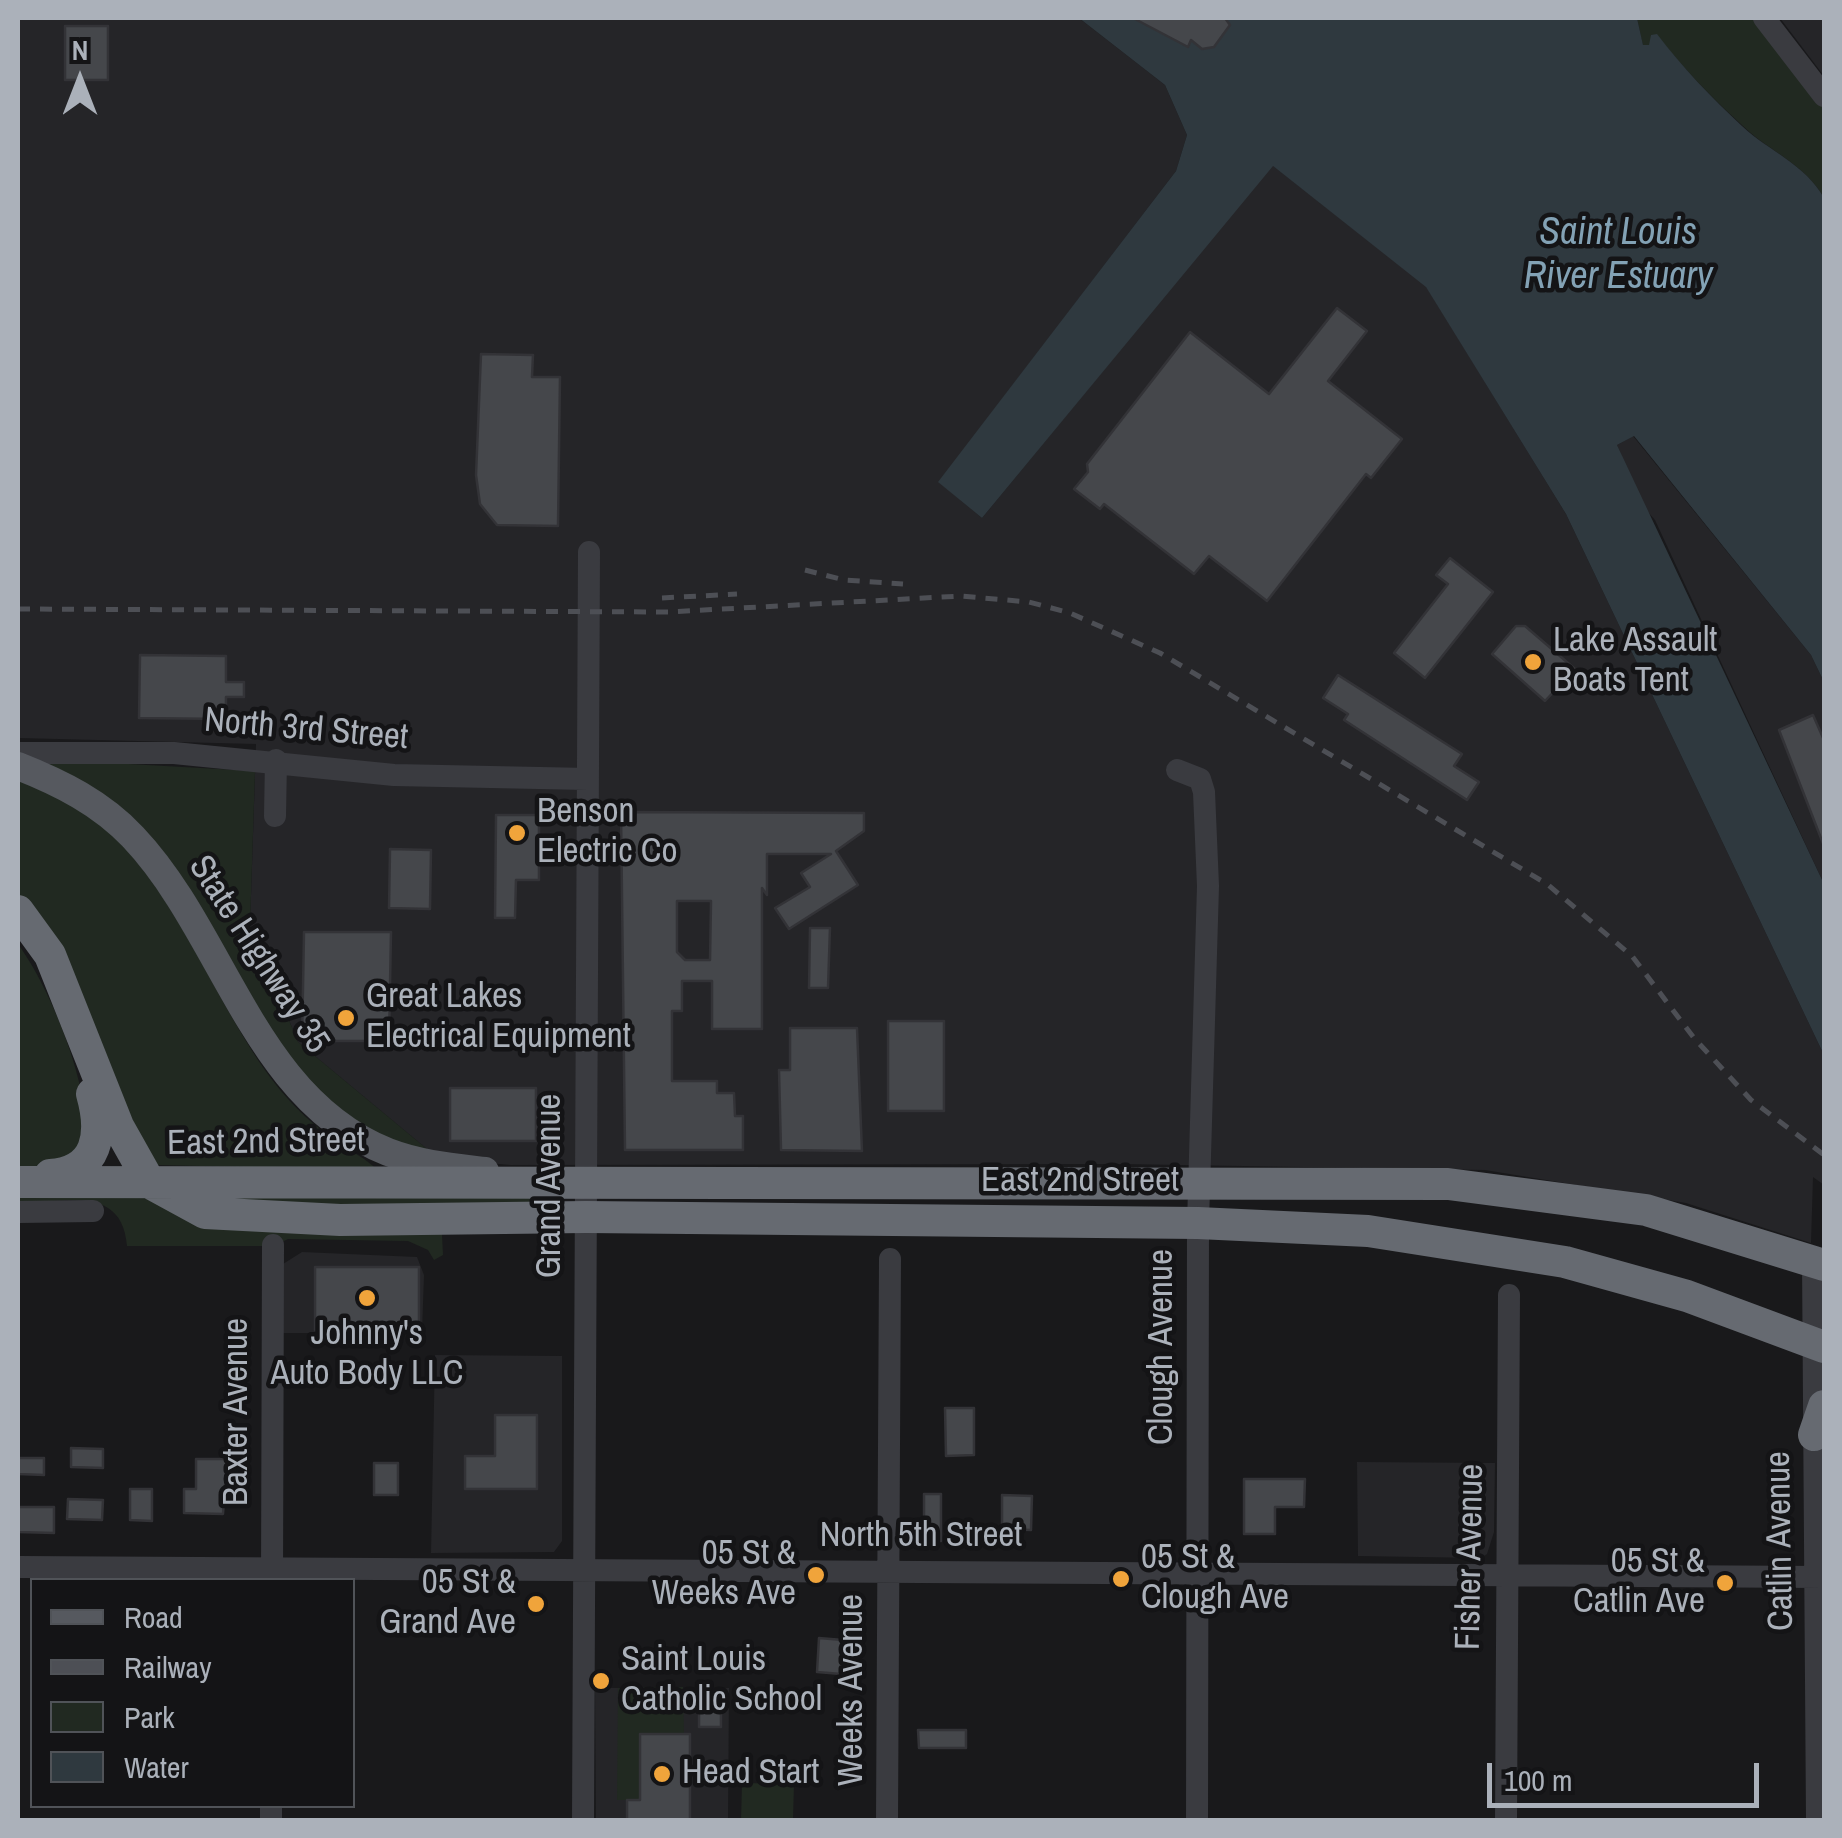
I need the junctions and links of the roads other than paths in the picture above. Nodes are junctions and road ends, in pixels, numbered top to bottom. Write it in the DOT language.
graph roads {
  1 [pos="1764,18"];
  2 [pos="1824,96"];
  3 [pos="589,552"];
  4 [pos="18,753"];
  5 [pos="276,760"];
  6 [pos="18,766"];
  7 [pos="1177,770"];
  8 [pos="588,778"];
  9 [pos="274,816"];
  10 [pos="19,912"];
  11 [pos="18,1178"];
  12 [pos="576,1181"];
  13 [pos="1199,1182"];
  14 [pos="150,1183"];
  15 [pos="93,1211"];
  16 [pos="18,1212"];
  17 [pos="586,1217"];
  18 [pos="1198,1222"];
  19 [pos="273,1245"];
  20 [pos="890,1259"];
  21 [pos="1819,1263"];
  22 [pos="1510,1294"];
  23 [pos="1818,1344"];
  24 [pos="1819,1420"];
  25 [pos="18,1568"];
  26 [pos="584,1571"];
  27 [pos="888,1572"];
  28 [pos="1199,1574"];
  29 [pos="272,1575"];
  30 [pos="1504,1576"];
  31 [pos="1821,1577"];
  32 [pos="583,1820"];
  33 [pos="888,1820"];
  34 [pos="1197,1820"];
  35 [pos="1506,1820"];
  36 [pos="1816,1820"];
  1 -- 2 [label="street"];
  3 -- 8 [label="street, Grand Avenue"];
  4 -- 5 [label="street, North 3rd Street"];
  5 -- 8 [label="street, North 3rd Street"];
  5 -- 9 [label="street"];
  6 -- 12 [label="main road, State Highway 35"];
  7 -- 13 [label="street, Clough Avenue"];
  8 -- 12 [label="street, Grand Avenue"];
  10 -- 11 [label="highway"];
  10 -- 14 [label="highway"];
  11 -- 14 [label="highway"];
  12 -- 13 [label="highway, East 2nd Street"];
  12 -- 14 [label="highway, East 2nd Street"];
  12 -- 17 [label="street, Grand Avenue"];
  13 -- 18 [label="street, Clough Avenue"];
  13 -- 21 [label="highway, East 2nd Street"];
  14 -- 17 [label="highway, East 2nd Street"];
  15 -- 16 [label="street"];
  17 -- 18 [label="highway, East 2nd Street"];
  17 -- 26 [label="street, Grand Avenue"];
  18 -- 23 [label="highway, East 2nd Street"];
  18 -- 28 [label="street, Clough Avenue"];
  19 -- 29 [label="street, Baxter Avenue"];
  20 -- 27 [label="street, Weeks Avenue"];
  21 -- 23 [label="street, Catlin Avenue"];
  22 -- 30 [label="street, Fisher Avenue"];
  23 -- 24 [label="street, Catlin Avenue"];
  24 -- 31 [label="street, Catlin Avenue"];
  25 -- 29 [label="street, North 5th Street"];
  26 -- 27 [label="street, North 5th Street"];
  26 -- 29 [label="street, North 5th Street"];
  26 -- 32 [label="street, Grand Avenue"];
  27 -- 28 [label="street, North 5th Street"];
  27 -- 33 [label="street, Weeks Avenue"];
  28 -- 30 [label="street, North 5th Street"];
  28 -- 34 [label="street, Clough Avenue"];
  30 -- 31 [label="street, North 5th Street"];
  30 -- 35 [label="street, Fisher Avenue"];
  31 -- 36 [label="street, Catlin Avenue"];
}
